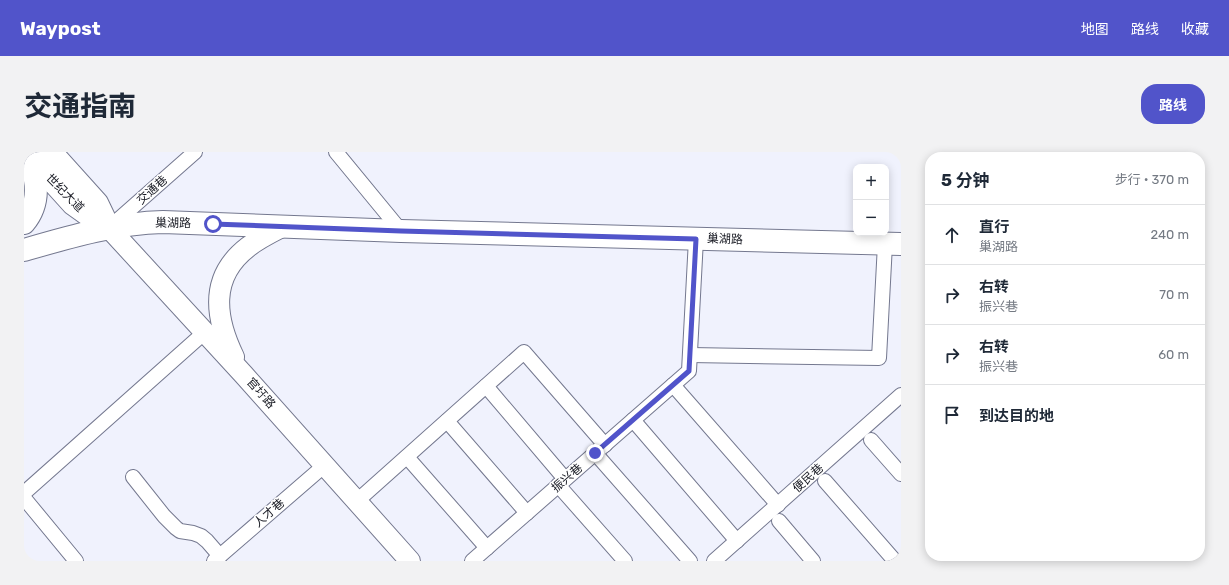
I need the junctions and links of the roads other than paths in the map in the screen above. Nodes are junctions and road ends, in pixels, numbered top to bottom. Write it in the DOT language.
graph roads {
  1 [pos="51,152"];
  2 [pos="195,152"];
  3 [pos="336,152"];
  4 [pos="25,153"];
  5 [pos="24,223"];
  6 [pos="282,227"];
  7 [pos="109,228"];
  8 [pos="401,231"];
  9 [pos="696,239"];
  10 [pos="893,244"];
  11 [pos="24,250"];
  12 [pos="205,332"];
  13 [pos="690,355"];
  14 [pos="244,374"];
  15 [pos="674,385"];
  16 [pos="486,386"];
  17 [pos="901,395"];
  18 [pos="633,420"];
  19 [pos="447,421"];
  20 [pos="872,440"];
  21 [pos="600,449"];
  22 [pos="407,456"];
  23 [pos="325,465"];
  24 [pos="901,474"];
  25 [pos="133,477"];
  26 [pos="825,481"];
  27 [pos="562,482"];
  28 [pos="24,493"];
  29 [pos="24,498"];
  30 [pos="357,501"];
  31 [pos="778,505"];
  32 [pos="526,513"];
  33 [pos="779,521"];
  34 [pos="737,541"];
  35 [pos="487,548"];
  36 [pos="217,558"];
  37 [pos="721,559"];
  38 [pos="76,561"];
  39 [pos="410,561"];
  40 [pos="472,561"];
  41 [pos="625,561"];
  42 [pos="690,561"];
  43 [pos="813,561"];
  44 [pos="895,561"];
  1 -- 7 [label="main road, 世纪大道"];
  2 -- 7 [label="street, 交通巷"];
  3 -- 8 [label="street"];
  4 -- 5 [label="main road"];
  4 -- 7 [label="main road, 世纪大道"];
  6 -- 7 [label="main road, 巢湖路"];
  6 -- 8 [label="main road, 巢湖路"];
  6 -- 14 [label="main road"];
  7 -- 11 [label="main road, 巢湖路"];
  7 -- 12 [label="main road, 官圩路"];
  8 -- 9 [label="main road, 巢湖路"];
  9 -- 10 [label="main road, 巢湖路"];
  9 -- 13 [label="street, 振兴巷"];
  10 -- 13 [label="street"];
  12 -- 14 [label="main road, 官圩路"];
  12 -- 28 [label="street"];
  13 -- 15 [label="street, 振兴巷"];
  14 -- 23 [label="main road, 官圩路"];
  15 -- 18 [label="street, 振兴巷"];
  15 -- 31 [label="street"];
  16 -- 19 [label="street"];
  16 -- 21 [label="street"];
  16 -- 27 [label="street"];
  17 -- 31 [label="street, 便民巷"];
  18 -- 21 [label="street, 振兴巷"];
  18 -- 34 [label="street"];
  19 -- 22 [label="street"];
  19 -- 32 [label="street"];
  20 -- 24 [label="street"];
  21 -- 27 [label="street, 振兴巷"];
  21 -- 42 [label="street"];
  22 -- 30 [label="street"];
  22 -- 35 [label="street"];
  23 -- 30 [label="main road, 官圩路"];
  23 -- 36 [label="street, 人才巷"];
  25 -- 36 [label="street"];
  26 -- 44 [label="street"];
  27 -- 32 [label="street, 振兴巷"];
  27 -- 41 [label="street"];
  29 -- 38 [label="street"];
  30 -- 39 [label="main road, 官圩路"];
  31 -- 34 [label="street, 便民巷"];
  32 -- 35 [label="street, 振兴巷"];
  33 -- 43 [label="street"];
  34 -- 37 [label="street, 便民巷"];
  35 -- 40 [label="street, 振兴巷"];
}
